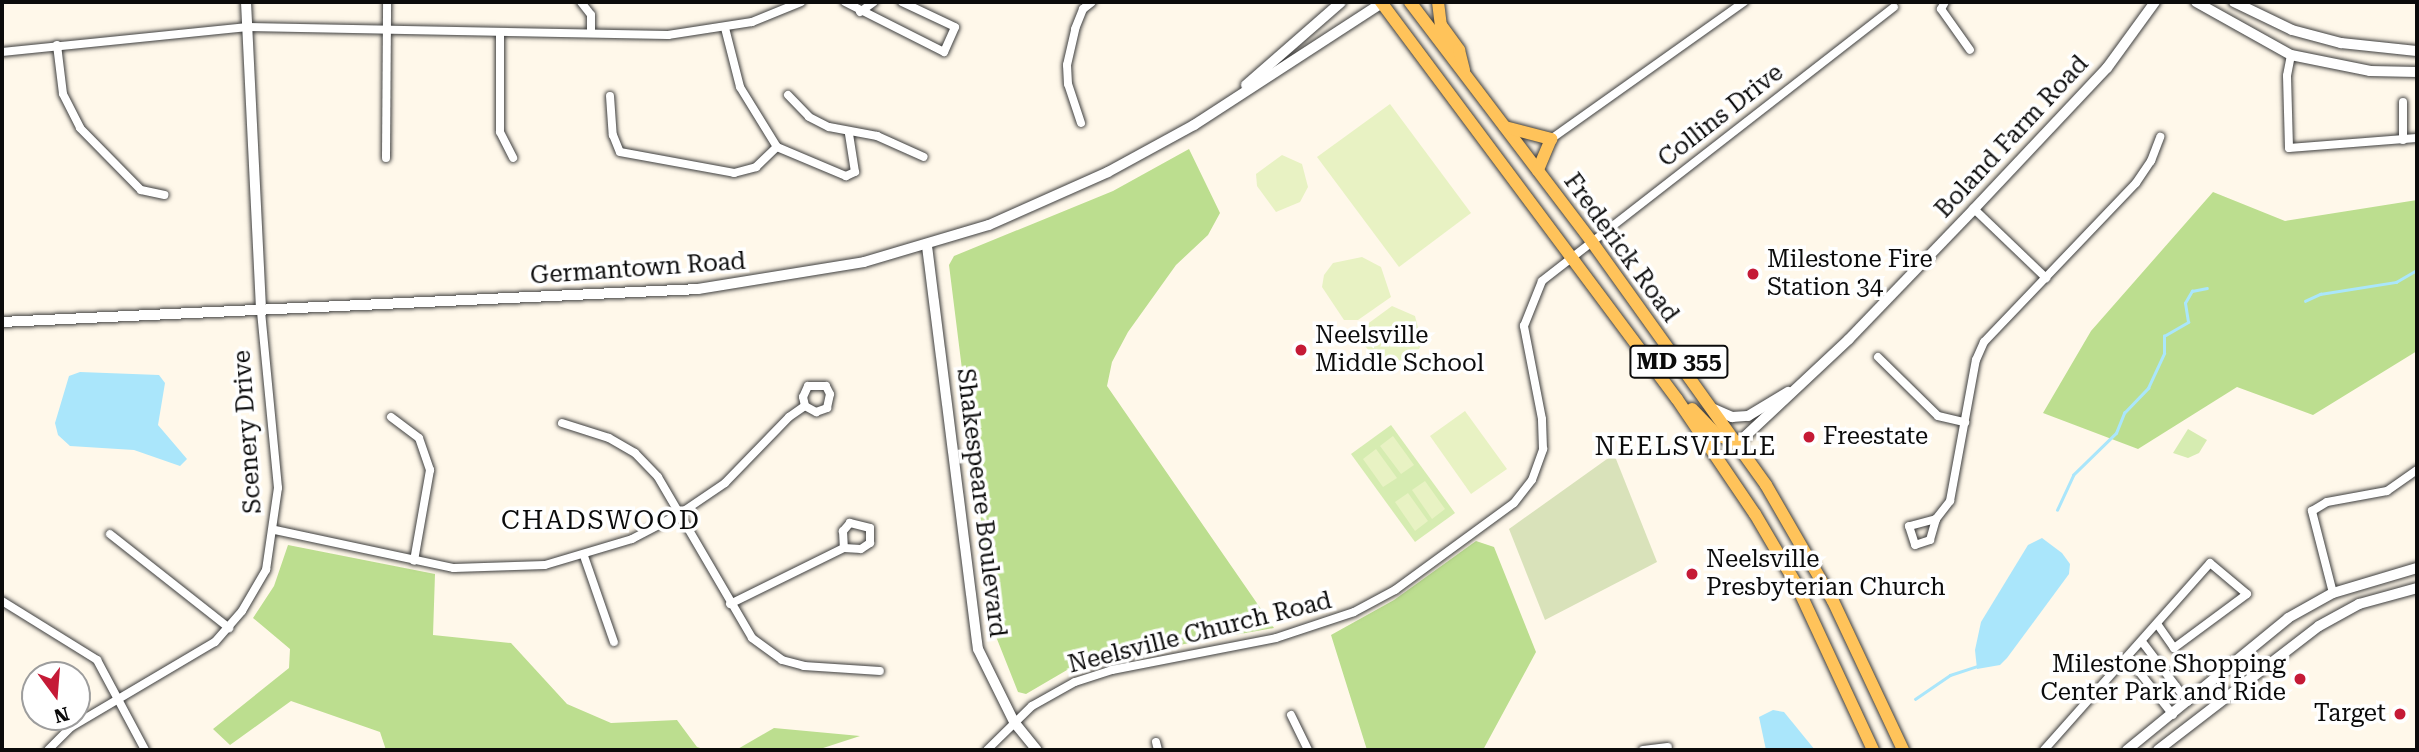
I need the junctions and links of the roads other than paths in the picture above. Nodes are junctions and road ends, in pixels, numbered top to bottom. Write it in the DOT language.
graph roads {
  1 [pos="246,2"];
  2 [pos="387,2"];
  3 [pos="581,2"];
  4 [pos="801,2"];
  5 [pos="845,2"];
  6 [pos="874,2"];
  7 [pos="902,2"];
  8 [pos="1074,2"];
  9 [pos="1092,2"];
  10 [pos="1341,2"];
  11 [pos="1382,2"];
  12 [pos="1410,2"];
  13 [pos="1438,2"];
  14 [pos="1744,2"];
  15 [pos="1945,2"];
  16 [pos="2155,2"];
  17 [pos="2196,2"];
  18 [pos="2234,2"];
  19 [pos="1894,7"];
  20 [pos="1083,9"];
  21 [pos="859,12"];
  22 [pos="248,27"];
  23 [pos="725,28"];
  24 [pos="387,29"];
  25 [pos="500,32"];
  26 [pos="591,33"];
  27 [pos="57,45"];
  28 [pos="1970,50"];
  29 [pos="2417,51"];
  30 [pos="2,52"];
  31 [pos="2291,55"];
  32 [pos="2417,72"];
  33 [pos="1466,77"];
  34 [pos="788,95"];
  35 [pos="1237,95"];
  36 [pos="610,96"];
  37 [pos="2403,102"];
  38 [pos="1081,123"];
  39 [pos="1505,127"];
  40 [pos="849,132"];
  41 [pos="2160,137"];
  42 [pos="2417,138"];
  43 [pos="1551,139"];
  44 [pos="2403,140"];
  45 [pos="778,147"];
  46 [pos="924,157"];
  47 [pos="386,158"];
  48 [pos="513,158"];
  49 [pos="1538,170"];
  50 [pos="164,195"];
  51 [pos="1974,209"];
  52 [pos="1592,242"];
  53 [pos="927,246"];
  54 [pos="1572,257"];
  55 [pos="2046,278"];
  56 [pos="261,310"];
  57 [pos="2,322"];
  58 [pos="1878,357"];
  59 [pos="1802,383"];
  60 [pos="1677,399"];
  61 [pos="805,406"];
  62 [pos="1714,409"];
  63 [pos="391,417"];
  64 [pos="1965,422"];
  65 [pos="562,423"];
  66 [pos="1738,443"];
  67 [pos="2417,470"];
  68 [pos="678,515"];
  69 [pos="1936,519"];
  70 [pos="275,530"];
  71 [pos="110,534"];
  72 [pos="844,548"];
  73 [pos="584,556"];
  74 [pos="414,561"];
  75 [pos="2417,568"];
  76 [pos="2417,588"];
  77 [pos="2333,593"];
  78 [pos="2,601"];
  79 [pos="730,604"];
  80 [pos="2157,624"];
  81 [pos="229,628"];
  82 [pos="614,642"];
  83 [pos="2143,643"];
  84 [pos="2129,659"];
  85 [pos="880,671"];
  86 [pos="118,699"];
  87 [pos="2188,702"];
  88 [pos="1291,715"];
  89 [pos="2173,715"];
  90 [pos="1014,722"];
  91 [pos="1668,747"];
  92 [pos="48,750"];
  93 [pos="145,750"];
  94 [pos="987,750"];
  95 [pos="1037,750"];
  96 [pos="1308,750"];
  97 [pos="1643,750"];
  98 [pos="1873,750"];
  99 [pos="1903,750"];
  100 [pos="2044,750"];
  101 [pos="2127,750"];
  102 [pos="2158,750"];
  1 -- 22 [label="street, Scenery Drive"];
  2 -- 24 [label="street"];
  3 -- 26 [label="street"];
  4 -- 23 [label="street"];
  5 -- 21 [label="street"];
  6 -- 21 [label="street"];
  7 -- 21 [label="street"];
  8 -- 20 [label="street"];
  9 -- 20 [label="street"];
  10 -- 35 [label="street, Germantown Road"];
  11 -- 35 [label="street, Germantown Road"];
  11 -- 54 [label="main road, Frederick Road / MD 355"];
  12 -- 33 [label="main road, Frederick Road / MD 355"];
  13 -- 33 [label="main road"];
  14 -- 43 [label="street"];
  15 -- 28 [label="street"];
  16 -- 51 [label="street, Boland Farm Road"];
  17 -- 31 [label="street"];
  18 -- 29 [label="street"];
  19 -- 52 [label="street, Collins Drive"];
  20 -- 38 [label="street"];
  22 -- 24 [label="street"];
  22 -- 27 [label="street"];
  22 -- 56 [label="street, Scenery Drive"];
  23 -- 26 [label="street"];
  23 -- 45 [label="street"];
  24 -- 25 [label="street"];
  24 -- 47 [label="street"];
  25 -- 26 [label="street"];
  25 -- 48 [label="street"];
  27 -- 30 [label="street"];
  27 -- 50 [label="street"];
  31 -- 32 [label="street"];
  31 -- 44 [label="street"];
  33 -- 39 [label="main road, Frederick Road / MD 355"];
  34 -- 40 [label="street"];
  35 -- 53 [label="street, Germantown Road"];
  36 -- 45 [label="street"];
  37 -- 44 [label="street"];
  39 -- 43 [label="main road"];
  39 -- 49 [label="main road, Frederick Road / MD 355"];
  40 -- 45 [label="street"];
  40 -- 46 [label="street"];
  41 -- 55 [label="street"];
  42 -- 44 [label="street"];
  43 -- 49 [label="main road"];
  49 -- 52 [label="main road, Frederick Road / MD 355"];
  51 -- 55 [label="street"];
  51 -- 59 [label="street, Boland Farm Road"];
  52 -- 54 [label="street, Collins Drive"];
  52 -- 62 [label="main road, Frederick Road / MD 355"];
  53 -- 56 [label="street, Germantown Road"];
  53 -- 90 [label="street, Shakespeare Boulevard"];
  54 -- 60 [label="main road, Frederick Road / MD 355"];
  54 -- 90 [label="street, Neelsville Church Road"];
  55 -- 64 [label="street"];
  56 -- 57 [label="street, Germantown Road"];
  56 -- 70 [label="street, Scenery Drive"];
  58 -- 64 [label="street"];
  59 -- 62 [label="street, Boland Farm Road"];
  59 -- 66 [label="street, Boland Farm Road"];
  60 -- 66 [label="main road"];
  60 -- 98 [label="main road, Frederick Road / MD 355"];
  61 -- 68 [label="street"];
  62 -- 66 [label="main road, Frederick Road / MD 355"];
  63 -- 74 [label="street"];
  64 -- 69 [label="street"];
  65 -- 68 [label="street"];
  66 -- 99 [label="main road, Frederick Road / MD 355"];
  67 -- 77 [label="street"];
  68 -- 73 [label="street"];
  68 -- 79 [label="street"];
  70 -- 74 [label="street"];
  70 -- 81 [label="street, Scenery Drive"];
  71 -- 81 [label="street"];
  72 -- 79 [label="street"];
  73 -- 74 [label="street"];
  73 -- 82 [label="street"];
  75 -- 77 [label="street"];
  76 -- 102 [label="street"];
  77 -- 87 [label="street"];
  78 -- 86 [label="street"];
  79 -- 85 [label="street"];
  80 -- 80 [label="street"];
  80 -- 83 [label="street"];
  81 -- 86 [label="street, Scenery Drive"];
  83 -- 84 [label="street"];
  83 -- 87 [label="street"];
  84 -- 89 [label="street"];
  84 -- 100 [label="street"];
  86 -- 92 [label="street, Scenery Drive"];
  86 -- 93 [label="street"];
  87 -- 89 [label="street"];
  88 -- 96 [label="street"];
  89 -- 101 [label="street"];
  90 -- 94 [label="street, Neelsville Church Road"];
  90 -- 95 [label="street, Shakespeare Boulevard"];
  91 -- 97 [label="street"];
}
